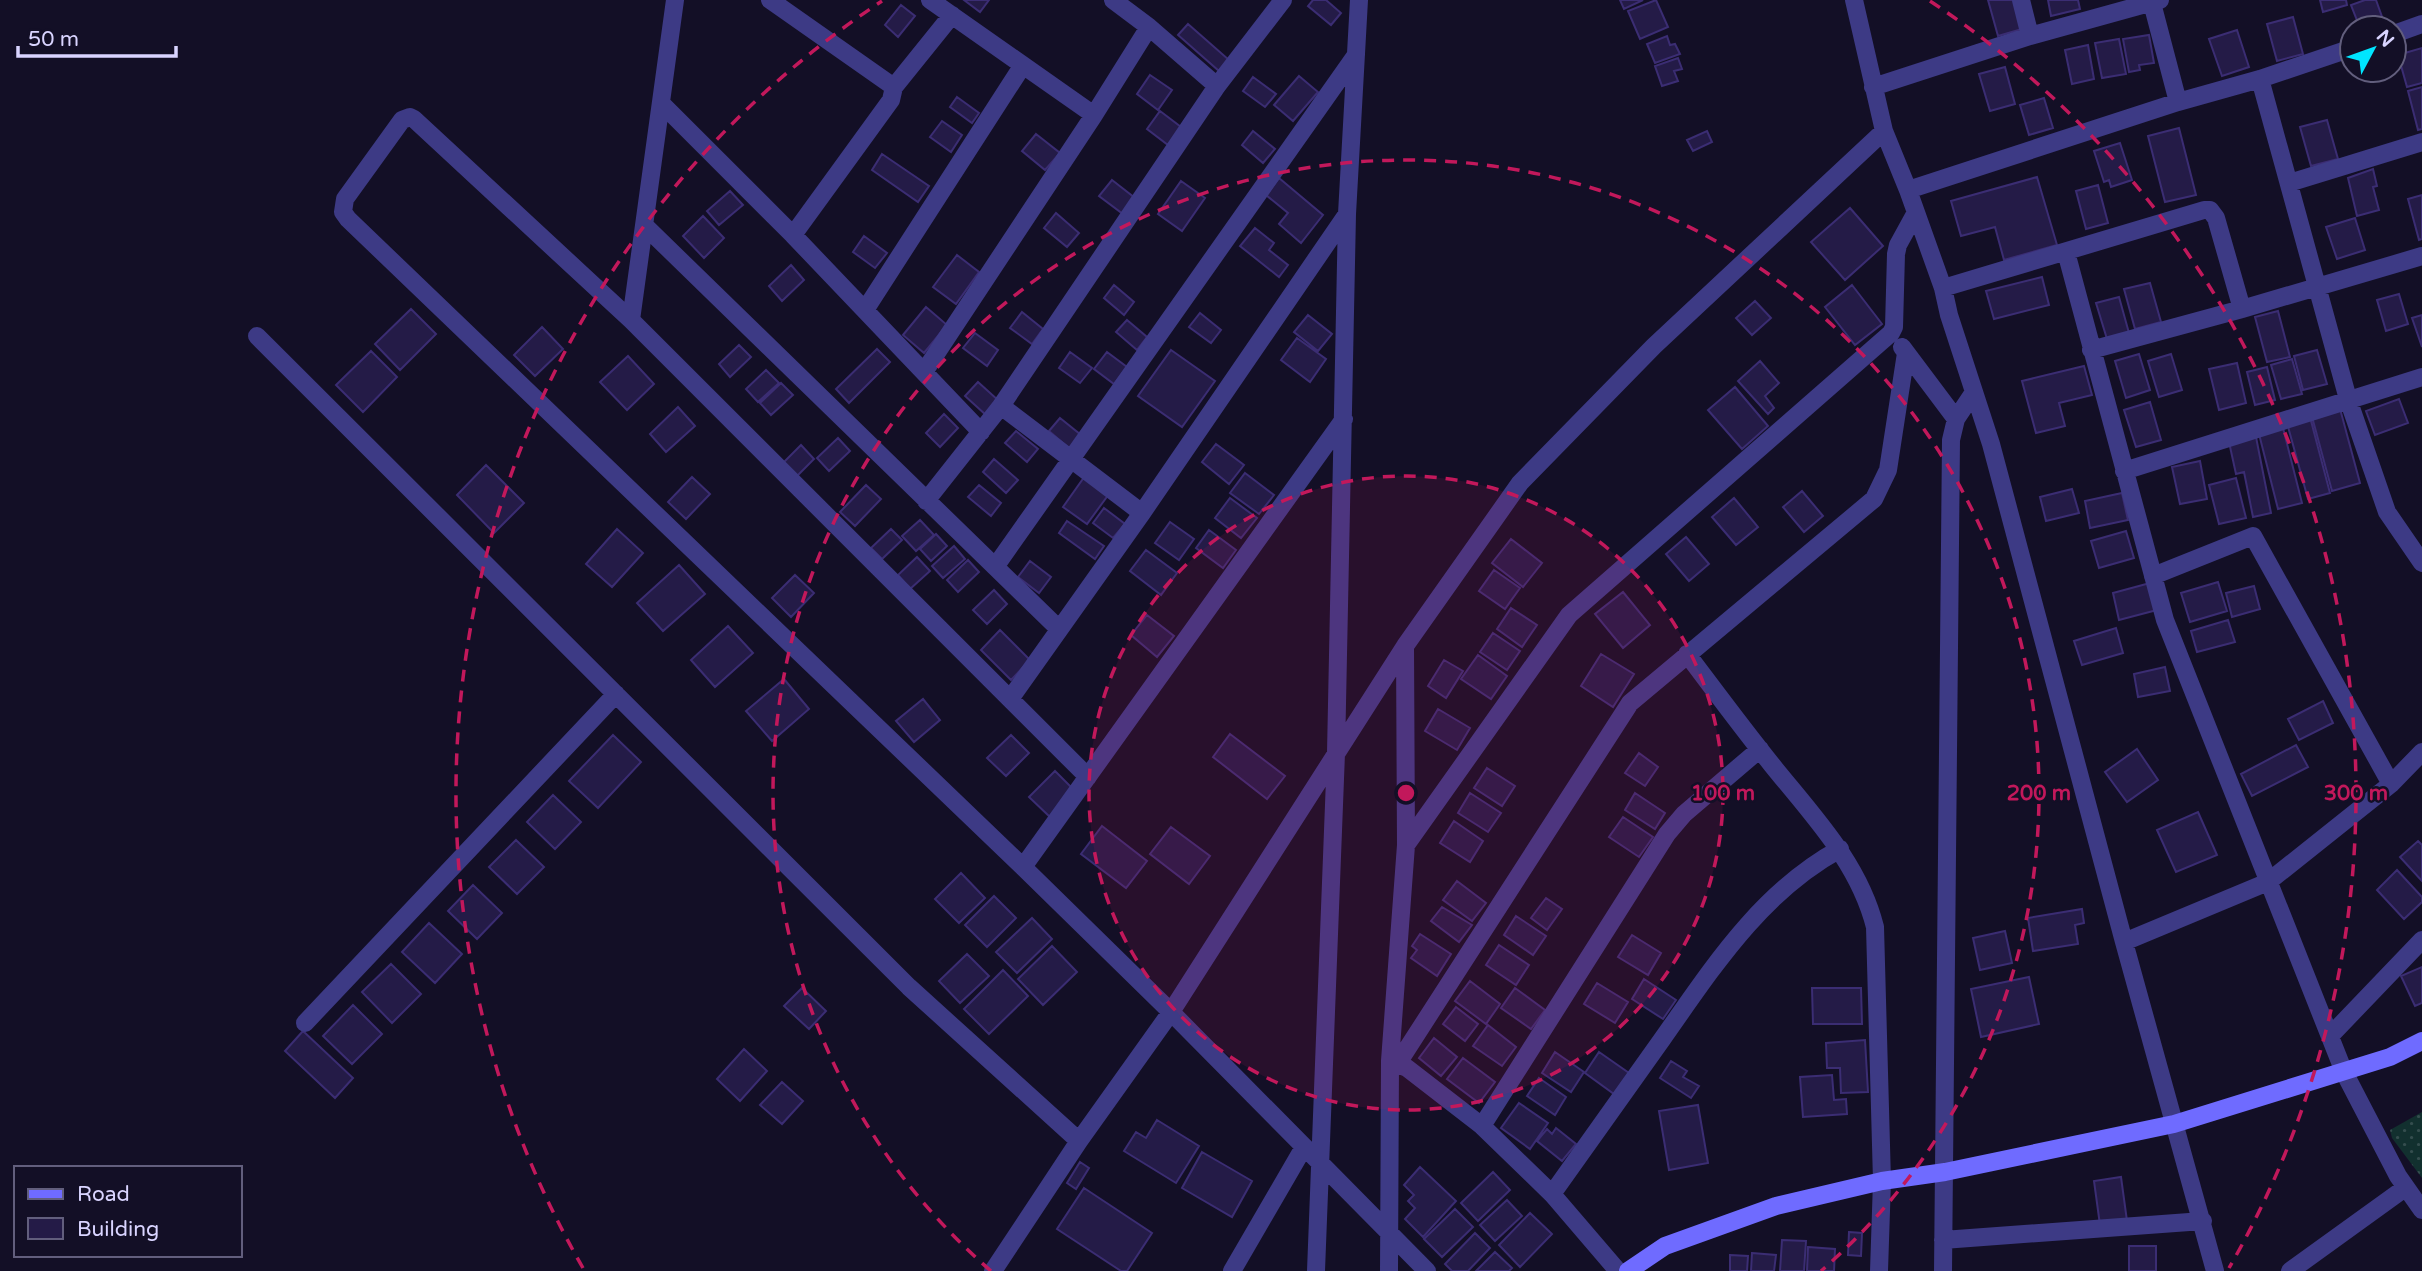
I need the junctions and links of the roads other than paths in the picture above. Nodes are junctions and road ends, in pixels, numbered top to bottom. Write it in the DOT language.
graph roads {
  1 [pos="675,0"];
  2 [pos="770,0"];
  3 [pos="930,0"];
  4 [pos="1113,0"];
  5 [pos="1283,0"];
  6 [pos="1359,0"];
  7 [pos="1854,0"];
  8 [pos="2021,0"];
  9 [pos="2156,1"];
  10 [pos="952,15"];
  11 [pos="1149,27"];
  12 [pos="2030,36"];
  13 [pos="2338,53"];
  14 [pos="1356,55"];
  15 [pos="1023,65"];
  16 [pos="2260,79"];
  17 [pos="1217,86"];
  18 [pos="894,87"];
  19 [pos="1873,87"];
  20 [pos="2179,102"];
  21 [pos="662,104"];
  22 [pos="1094,115"];
  23 [pos="1884,131"];
  24 [pos="2422,142"];
  25 [pos="2288,183"];
  26 [pos="1908,190"];
  27 [pos="1347,214"];
  28 [pos="1915,214"];
  29 [pos="645,226"];
  30 [pos="793,235"];
  31 [pos="2066,252"];
  32 [pos="2422,256"];
  33 [pos="2316,286"];
  34 [pos="1943,288"];
  35 [pos="2242,309"];
  36 [pos="865,310"];
  37 [pos="631,320"];
  38 [pos="1891,334"];
  39 [pos="257,336"];
  40 [pos="2091,350"];
  41 [pos="1906,353"];
  42 [pos="924,372"];
  43 [pos="2422,377"];
  44 [pos="1974,392"];
  45 [pos="2348,399"];
  46 [pos="1001,406"];
  47 [pos="1344,419"];
  48 [pos="1956,419"];
  49 [pos="981,432"];
  50 [pos="1071,458"];
  51 [pos="2124,471"];
  52 [pos="926,501"];
  53 [pos="1142,513"];
  54 [pos="2422,563"];
  55 [pos="995,567"];
  56 [pos="2153,576"];
  57 [pos="1059,629"];
  58 [pos="1405,646"];
  59 [pos="1687,654"];
  60 [pos="616,694"];
  61 [pos="1010,699"];
  62 [pos="1760,749"];
  63 [pos="2422,752"];
  64 [pos="1336,753"];
  65 [pos="1088,777"];
  66 [pos="2391,784"];
  67 [pos="1406,845"];
  68 [pos="1840,849"];
  69 [pos="1023,867"];
  70 [pos="2269,882"];
  71 [pos="2422,940"];
  72 [pos="2124,943"];
  73 [pos="1171,1012"];
  74 [pos="305,1023"];
  75 [pos="2330,1036"];
  76 [pos="2422,1041"];
  77 [pos="1394,1062"];
  78 [pos="2344,1072"];
  79 [pos="2174,1124"];
  80 [pos="1482,1126"];
  81 [pos="1079,1141"];
  82 [pos="1304,1147"];
  83 [pos="1319,1163"];
  84 [pos="1945,1172"];
  85 [pos="1882,1181"];
  86 [pos="2405,1188"];
  87 [pos="1552,1194"];
  88 [pos="2422,1210"];
  89 [pos="2203,1220"];
  90 [pos="1391,1234"];
  91 [pos="1943,1240"];
  92 [pos="993,1271"];
  93 [pos="1232,1271"];
  94 [pos="1316,1271"];
  95 [pos="1390,1271"];
  96 [pos="1427,1271"];
  97 [pos="1618,1271"];
  98 [pos="1628,1271"];
  99 [pos="1879,1271"];
  100 [pos="1942,1271"];
  101 [pos="2215,1271"];
  102 [pos="2290,1271"];
  1 -- 21 [label="street"];
  2 -- 18 [label="street"];
  3 -- 10 [label="street"];
  4 -- 11 [label="street"];
  5 -- 17 [label="street"];
  6 -- 14 [label="street"];
  7 -- 19 [label="street"];
  8 -- 12 [label="street"];
  9 -- 12 [label="street"];
  9 -- 20 [label="street"];
  10 -- 15 [label="street"];
  10 -- 18 [label="street"];
  11 -- 17 [label="street"];
  11 -- 22 [label="street"];
  12 -- 19 [label="street"];
  13 -- 16 [label="street"];
  14 -- 27 [label="street"];
  14 -- 50 [label="street"];
  15 -- 22 [label="street"];
  15 -- 36 [label="street"];
  16 -- 20 [label="street"];
  16 -- 25 [label="street"];
  17 -- 46 [label="street"];
  18 -- 30 [label="street"];
  19 -- 23 [label="street"];
  20 -- 26 [label="street"];
  21 -- 29 [label="street"];
  21 -- 30 [label="street"];
  22 -- 42 [label="street"];
  23 -- 26 [label="street"];
  23 -- 58 [label="street"];
  24 -- 25 [label="street"];
  25 -- 33 [label="street"];
  26 -- 28 [label="street"];
  27 -- 47 [label="street"];
  27 -- 53 [label="street"];
  28 -- 34 [label="street"];
  28 -- 38 [label="street"];
  29 -- 37 [label="street"];
  29 -- 52 [label="street"];
  30 -- 36 [label="street"];
  31 -- 34 [label="street"];
  31 -- 35 [label="street"];
  31 -- 40 [label="street"];
  32 -- 33 [label="street"];
  33 -- 35 [label="street"];
  33 -- 45 [label="street"];
  34 -- 44 [label="street"];
  35 -- 40 [label="street"];
  36 -- 42 [label="street"];
  37 -- 61 [label="street"];
  37 -- 69 [label="street"];
  38 -- 41 [label="street"];
  38 -- 67 [label="street"];
  39 -- 60 [label="street"];
  40 -- 51 [label="street"];
  41 -- 48 [label="street"];
  41 -- 59 [label="street"];
  42 -- 49 [label="street"];
  43 -- 45 [label="street"];
  44 -- 48 [label="street"];
  44 -- 72 [label="street"];
  45 -- 51 [label="street"];
  45 -- 54 [label="street"];
  46 -- 49 [label="street"];
  46 -- 50 [label="street"];
  47 -- 64 [label="street"];
  47 -- 65 [label="street"];
  48 -- 84 [label="street"];
  49 -- 52 [label="street"];
  50 -- 53 [label="street"];
  50 -- 55 [label="street"];
  51 -- 56 [label="street"];
  52 -- 55 [label="street"];
  53 -- 57 [label="street"];
  55 -- 57 [label="street"];
  56 -- 66 [label="street"];
  56 -- 70 [label="street"];
  57 -- 61 [label="street"];
  58 -- 64 [label="street"];
  58 -- 67 [label="street"];
  59 -- 62 [label="street"];
  59 -- 77 [label="street"];
  60 -- 74 [label="street"];
  60 -- 81 [label="street"];
  61 -- 65 [label="street"];
  62 -- 68 [label="street"];
  62 -- 80 [label="street"];
  63 -- 66 [label="street"];
  64 -- 73 [label="street"];
  64 -- 83 [label="street"];
  65 -- 69 [label="street"];
  66 -- 70 [label="street"];
  67 -- 77 [label="street"];
  68 -- 85 [label="street"];
  68 -- 87 [label="street"];
  69 -- 73 [label="street"];
  70 -- 72 [label="street"];
  70 -- 75 [label="street"];
  71 -- 75 [label="street"];
  72 -- 79 [label="street"];
  73 -- 81 [label="street"];
  73 -- 82 [label="street"];
  75 -- 78 [label="street"];
  76 -- 78 [label="main road"];
  77 -- 80 [label="street"];
  77 -- 90 [label="street"];
  78 -- 79 [label="main road"];
  78 -- 86 [label="street"];
  79 -- 84 [label="main road"];
  79 -- 89 [label="street"];
  80 -- 87 [label="street"];
  81 -- 92 [label="street"];
  82 -- 83 [label="street"];
  82 -- 93 [label="street"];
  83 -- 90 [label="street"];
  83 -- 94 [label="street"];
  84 -- 85 [label="main road"];
  84 -- 91 [label="street"];
  85 -- 98 [label="main road"];
  85 -- 99 [label="street"];
  86 -- 88 [label="street"];
  86 -- 102 [label="street"];
  87 -- 97 [label="street"];
  89 -- 91 [label="street"];
  89 -- 101 [label="street"];
  90 -- 95 [label="street"];
  90 -- 96 [label="street"];
  91 -- 100 [label="street"];
}
